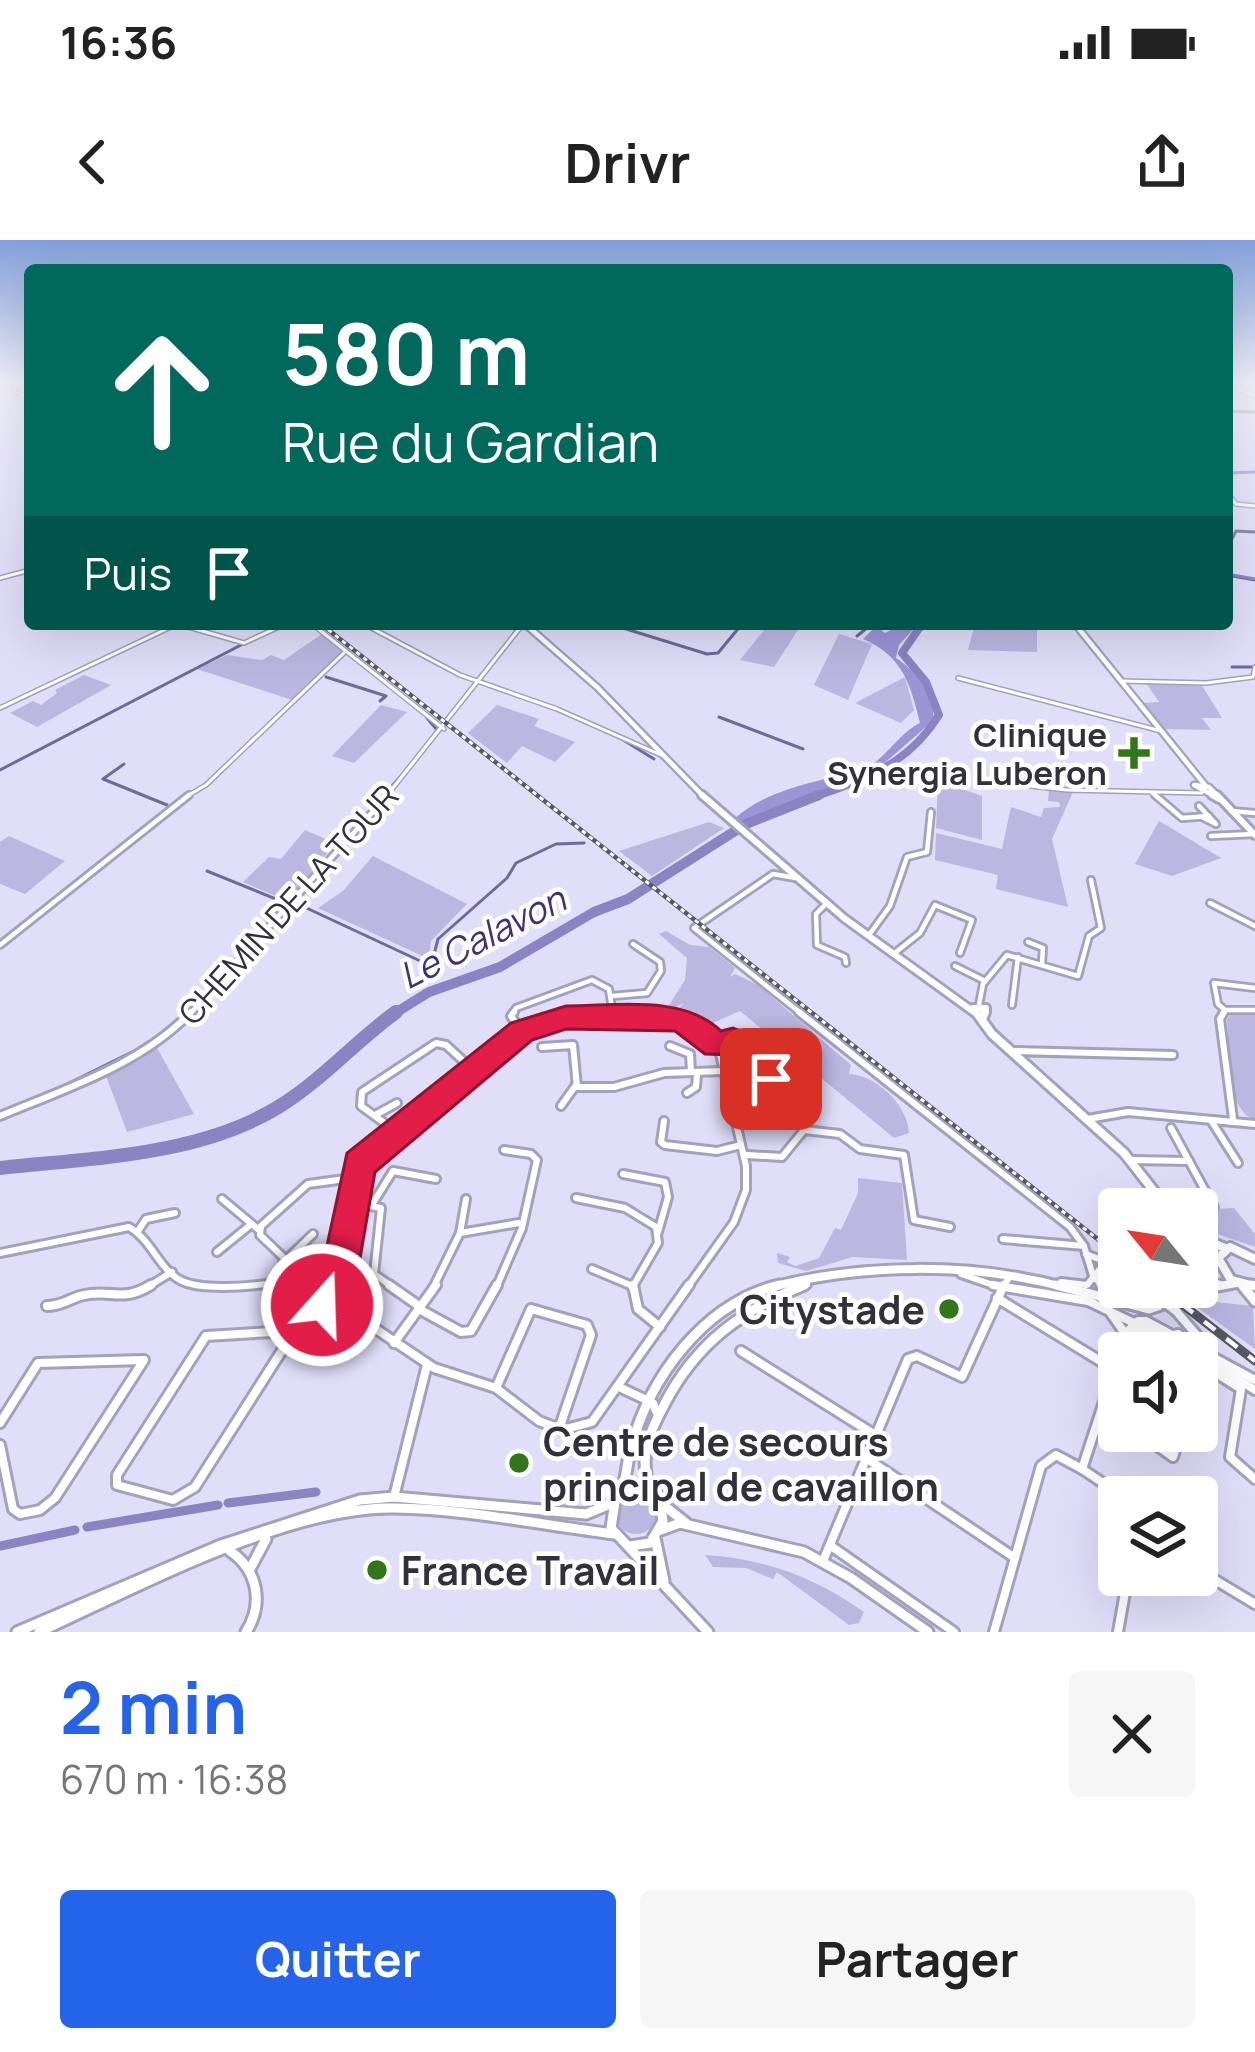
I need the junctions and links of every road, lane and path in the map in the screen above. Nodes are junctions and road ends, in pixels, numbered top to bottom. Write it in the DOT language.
graph roads {
  1 [pos="164,630"];
  2 [pos="198,630"];
  3 [pos="272,630"];
  4 [pos="320,630"];
  5 [pos="376,630"];
  6 [pos="519,630"];
  7 [pos="531,630"];
  8 [pos="1080,630"];
  9 [pos="346,651"];
  10 [pos="1255,667"];
  11 [pos="958,678"];
  12 [pos="1121,681"];
  13 [pos="480,682"];
  14 [pos="0,708"];
  15 [pos="444,729"];
  16 [pos="1161,731"];
  17 [pos="661,754"];
  18 [pos="993,782"];
  19 [pos="1200,790"];
  20 [pos="1151,793"];
  21 [pos="1198,806"];
  22 [pos="1232,811"];
  23 [pos="931,812"];
  24 [pos="1255,812"];
  25 [pos="1254,835"];
  26 [pos="1211,836"];
  27 [pos="796,878"];
  28 [pos="1091,880"];
  29 [pos="1210,903"];
  30 [pos="826,904"];
  31 [pos="1253,928"];
  32 [pos="868,934"];
  33 [pos="1028,941"];
  34 [pos="0,944"];
  35 [pos="633,944"];
  36 [pos="896,952"];
  37 [pos="960,953"];
  38 [pos="1018,956"];
  39 [pos="846,963"];
  40 [pos="1042,963"];
  41 [pos="956,966"];
  42 [pos="985,981"];
  43 [pos="1255,988"];
  44 [pos="612,996"];
  45 [pos="1012,1005"];
  46 [pos="976,1007"];
  47 [pos="1225,1010"];
  48 [pos="1255,1010"];
  49 [pos="613,1017"];
  50 [pos="522,1032"];
  51 [pos="716,1045"];
  52 [pos="542,1046"];
  53 [pos="670,1046"];
  54 [pos="1011,1051"];
  55 [pos="1173,1055"];
  56 [pos="473,1070"];
  57 [pos="724,1071"];
  58 [pos="694,1072"];
  59 [pos="575,1085"];
  60 [pos="796,1088"];
  61 [pos="687,1093"];
  62 [pos="397,1103"];
  63 [pos="561,1106"];
  64 [pos="376,1114"];
  65 [pos="1114,1114"];
  66 [pos="0,1116"];
  67 [pos="1088,1119"];
  68 [pos="1234,1119"];
  69 [pos="1210,1120"];
  70 [pos="664,1121"];
  71 [pos="1255,1124"];
  72 [pos="1097,1127"];
  73 [pos="1171,1128"];
  74 [pos="396,1132"];
  75 [pos="741,1144"];
  76 [pos="504,1150"];
  77 [pos="744,1155"];
  78 [pos="1131,1160"];
  79 [pos="1190,1161"];
  80 [pos="1238,1163"];
  81 [pos="623,1174"];
  82 [pos="354,1178"];
  83 [pos="436,1179"];
  84 [pos="1152,1188"];
  85 [pos="1204,1188"];
  86 [pos="466,1198"];
  87 [pos="575,1198"];
  88 [pos="222,1199"];
  89 [pos="350,1202"];
  90 [pos="373,1202"];
  91 [pos="175,1213"];
  92 [pos="519,1223"];
  93 [pos="249,1226"];
  94 [pos="950,1228"];
  95 [pos="259,1230"];
  96 [pos="138,1231"];
  97 [pos="658,1232"];
  98 [pos="460,1233"];
  99 [pos="313,1234"];
  100 [pos="1003,1239"];
  101 [pos="1218,1245"];
  102 [pos="1226,1248"];
  103 [pos="1085,1250"];
  104 [pos="217,1252"];
  105 [pos="0,1253"];
  106 [pos="341,1253"];
  107 [pos="1255,1259"];
  108 [pos="1098,1260"];
  109 [pos="284,1262"];
  110 [pos="1218,1263"];
  111 [pos="592,1269"];
  112 [pos="172,1272"];
  113 [pos="956,1272"];
  114 [pos="1098,1272"];
  115 [pos="319,1275"];
  116 [pos="832,1275"];
  117 [pos="1009,1278"];
  118 [pos="1094,1278"];
  119 [pos="293,1280"];
  120 [pos="281,1281"];
  121 [pos="1048,1283"];
  122 [pos="336,1284"];
  123 [pos="1098,1284"];
  124 [pos="1218,1284"];
  125 [pos="1239,1284"];
  126 [pos="632,1285"];
  127 [pos="1255,1286"];
  128 [pos="1002,1288"];
  129 [pos="304,1289"];
  130 [pos="996,1297"];
  131 [pos="306,1300"];
  132 [pos="1098,1300"];
  133 [pos="1255,1301"];
  134 [pos="1098,1302"];
  135 [pos="320,1305"];
  136 [pos="47,1306"];
  137 [pos="419,1308"];
  138 [pos="1114,1308"];
  139 [pos="1114,1308"];
  140 [pos="1173,1308"];
  141 [pos="355,1316"];
  142 [pos="296,1324"];
  143 [pos="660,1328"];
  144 [pos="1132,1328"];
  145 [pos="289,1331"];
  146 [pos="1130,1332"];
  147 [pos="1142,1332"];
  148 [pos="1164,1332"];
  149 [pos="1200,1332"];
  150 [pos="394,1342"];
  151 [pos="741,1351"];
  152 [pos="1218,1359"];
  153 [pos="1098,1360"];
  154 [pos="1218,1362"];
  155 [pos="427,1365"];
  156 [pos="1218,1372"];
  157 [pos="1255,1379"];
  158 [pos="619,1387"];
  159 [pos="496,1388"];
  160 [pos="1255,1390"];
  161 [pos="633,1397"];
  162 [pos="653,1402"];
  163 [pos="1098,1411"];
  164 [pos="643,1421"];
  165 [pos="0,1423"];
  166 [pos="559,1429"];
  167 [pos="875,1435"];
  168 [pos="0,1445"];
  169 [pos="645,1445"];
  170 [pos="866,1458"];
  171 [pos="1082,1469"];
  172 [pos="1255,1479"];
  173 [pos="1098,1480"];
  174 [pos="648,1485"];
  175 [pos="623,1486"];
  176 [pos="394,1497"];
  177 [pos="610,1504"];
  178 [pos="662,1504"];
  179 [pos="689,1525"];
  180 [pos="614,1534"];
  181 [pos="658,1534"];
  182 [pos="266,1539"];
  183 [pos="830,1545"];
  184 [pos="629,1546"];
  185 [pos="230,1551"];
  186 [pos="1015,1558"];
  187 [pos="823,1561"];
  188 [pos="250,1571"];
  189 [pos="1218,1581"];
  190 [pos="667,1586"];
  191 [pos="1124,1596"];
  192 [pos="1255,1604"];
  193 [pos="17,1632"];
  194 [pos="39,1632"];
  195 [pos="246,1632"];
  196 [pos="708,1632"];
  197 [pos="928,1632"];
  198 [pos="954,1632"];
  199 [pos="994,1632"];
  200 [pos="1118,1632"];
  1 -- 14 [label="street"];
  2 -- 3 [label="street"];
  4 -- 9 [label="street"];
  5 -- 13 [label="street"];
  6 -- 13 [label="street, CHEMIN DE LA TOUR"];
  7 -- 17 [label="street"];
  8 -- 12 [label="street"];
  9 -- 15 [label="street"];
  9 -- 34 [label="street"];
  10 -- 12 [label="street"];
  11 -- 16 [label="street"];
  12 -- 16 [label="street"];
  13 -- 15 [label="street, CHEMIN DE LA TOUR"];
  13 -- 17 [label="street"];
  15 -- 66 [label="street, CHEMIN DE LA TOUR"];
  16 -- 19 [label="street"];
  17 -- 27 [label="street"];
  18 -- 20 [label="street"];
  19 -- 20 [label="street"];
  19 -- 22 [label="street"];
  20 -- 21 [label="street"];
  22 -- 24 [label="street"];
  22 -- 25 [label="street"];
  23 -- 32 [label="street"];
  25 -- 26 [label="street"];
  27 -- 30 [label="street"];
  27 -- 103 [label="street"];
  28 -- 40 [label="street"];
  29 -- 31 [label="street"];
  30 -- 32 [label="street"];
  30 -- 39 [label="street"];
  32 -- 36 [label="street"];
  33 -- 40 [label="street"];
  35 -- 44 [label="street"];
  36 -- 37 [label="street"];
  36 -- 46 [label="street"];
  38 -- 40 [label="street"];
  38 -- 42 [label="street"];
  38 -- 45 [label="street"];
  41 -- 42 [label="street"];
  42 -- 46 [label="street"];
  43 -- 47 [label="street"];
  44 -- 49 [label="street"];
  44 -- 50 [label="street"];
  46 -- 54 [label="street"];
  47 -- 48 [label="street"];
  47 -- 68 [label="street"];
  49 -- 50 [label="street"];
  49 -- 51 [label="street"];
  50 -- 56 [label="street"];
  51 -- 57 [label="street"];
  51 -- 60 [label="street"];
  52 -- 59 [label="street"];
  53 -- 58 [label="street"];
  54 -- 55 [label="street"];
  54 -- 67 [label="street"];
  56 -- 64 [label="street"];
  56 -- 74 [label="street"];
  57 -- 58 [label="street"];
  57 -- 75 [label="street"];
  58 -- 59 [label="street"];
  58 -- 61 [label="street"];
  59 -- 63 [label="street"];
  62 -- 64 [label="street"];
  64 -- 74 [label="street"];
  65 -- 67 [label="street"];
  65 -- 69 [label="street"];
  65 -- 72 [label="street"];
  67 -- 72 [label="street"];
  68 -- 69 [label="street"];
  68 -- 71 [label="street"];
  69 -- 80 [label="street"];
  70 -- 75 [label="street"];
  72 -- 78 [label="street"];
  73 -- 79 [label="street"];
  74 -- 82 [label="street"];
  75 -- 77 [label="street"];
  76 -- 92 [label="street"];
  77 -- 94 [label="street"];
  77 -- 143 [label="street"];
  78 -- 79 [label="street"];
  78 -- 84 [label="street"];
  79 -- 85 [label="street"];
  81 -- 97 [label="street"];
  82 -- 89 [label="street"];
  82 -- 95 [label="street"];
  83 -- 90 [label="street"];
  86 -- 98 [label="street"];
  87 -- 97 [label="street"];
  88 -- 93 [label="street"];
  89 -- 90 [label="street"];
  89 -- 106 [label="street"];
  90 -- 137 [label="street"];
  91 -- 96 [label="street"];
  92 -- 98 [label="street"];
  92 -- 137 [label="street"];
  93 -- 95 [label="street"];
  93 -- 104 [label="street"];
  95 -- 109 [label="street"];
  96 -- 105 [label="street"];
  96 -- 112 [label="street"];
  97 -- 126 [label="street"];
  98 -- 137 [label="street"];
  99 -- 109 [label="street"];
  100 -- 103 [label="street"];
  101 -- 102 [label="street"];
  102 -- 107 [label="street"];
  102 -- 110 [label="street"];
  103 -- 108 [label="street"];
  103 -- 118 [label="street"];
  106 -- 115 [label="street"];
  106 -- 122 [label="street"];
  109 -- 120 [label="street"];
  110 -- 125 [label="street"];
  111 -- 126 [label="street"];
  112 -- 120 [label="street"];
  112 -- 136 [label="street"];
  113 -- 116 [label="street"];
  113 -- 117 [label="street"];
  113 -- 128 [label="street"];
  114 -- 118 [label="street"];
  115 -- 119 [label="street"];
  115 -- 122 [label="street"];
  115 -- 129 [label="street"];
  116 -- 162 [label="street"];
  116 -- 169 [label="street"];
  117 -- 121 [label="street"];
  117 -- 128 [label="street"];
  118 -- 121 [label="street"];
  118 -- 123 [label="street"];
  119 -- 120 [label="street"];
  119 -- 129 [label="street"];
  121 -- 132 [label="street"];
  122 -- 135 [label="street"];
  122 -- 141 [label="street"];
  124 -- 125 [label="street"];
  125 -- 127 [label="street"];
  125 -- 133 [label="street"];
  126 -- 143 [label="street"];
  128 -- 130 [label="street"];
  128 -- 134 [label="street"];
  129 -- 131 [label="street"];
  130 -- 153 [label="street"];
  130 -- 167 [label="street"];
  131 -- 135 [label="street"];
  131 -- 142 [label="street"];
  135 -- 141 [label="street"];
  135 -- 142 [label="street"];
  137 -- 150 [label="street"];
  138 -- 144 [label="street"];
  139 -- 144 [label="street"];
  140 -- 149 [label="street, bridge"];
  141 -- 150 [label="street"];
  142 -- 145 [label="street"];
  143 -- 158 [label="street"];
  144 -- 146 [label="street"];
  144 -- 147 [label="street"];
  144 -- 148 [label="street"];
  145 -- 145 [label="street"];
  150 -- 155 [label="street"];
  151 -- 167 [label="street"];
  152 -- 157 [label="street"];
  154 -- 160 [label="street"];
  155 -- 159 [label="street"];
  155 -- 176 [label="street"];
  156 -- 172 [label="street"];
  158 -- 161 [label="street"];
  158 -- 166 [label="street"];
  159 -- 166 [label="street"];
  159 -- 166 [label="street"];
  161 -- 162 [label="street"];
  161 -- 164 [label="street"];
  162 -- 164 [label="street"];
  162 -- 169 [label="street"];
  163 -- 171 [label="street"];
  164 -- 175 [label="street"];
  165 -- 168 [label="street"];
  167 -- 170 [label="street"];
  169 -- 174 [label="street"];
  170 -- 183 [label="street"];
  170 -- 186 [label="street"];
  171 -- 173 [label="street"];
  171 -- 186 [label="street"];
  174 -- 175 [label="street"];
  174 -- 178 [label="street"];
  175 -- 177 [label="street"];
  176 -- 177 [label="street"];
  176 -- 193 [label="street"];
  177 -- 180 [label="street"];
  178 -- 179 [label="street"];
  178 -- 181 [label="street"];
  179 -- 181 [label="street"];
  179 -- 187 [label="street"];
  180 -- 182 [label="street"];
  180 -- 184 [label="street"];
  181 -- 184 [label="street"];
  181 -- 190 [label="street"];
  182 -- 185 [label="street"];
  182 -- 188 [label="street"];
  183 -- 187 [label="street"];
  183 -- 198 [label="street"];
  184 -- 190 [label="street"];
  185 -- 188 [label="street"];
  185 -- 194 [label="street"];
  186 -- 199 [label="street"];
  187 -- 197 [label="street"];
  188 -- 195 [label="street"];
  189 -- 192 [label="street"];
  190 -- 196 [label="street"];
  191 -- 200 [label="street"];
}
